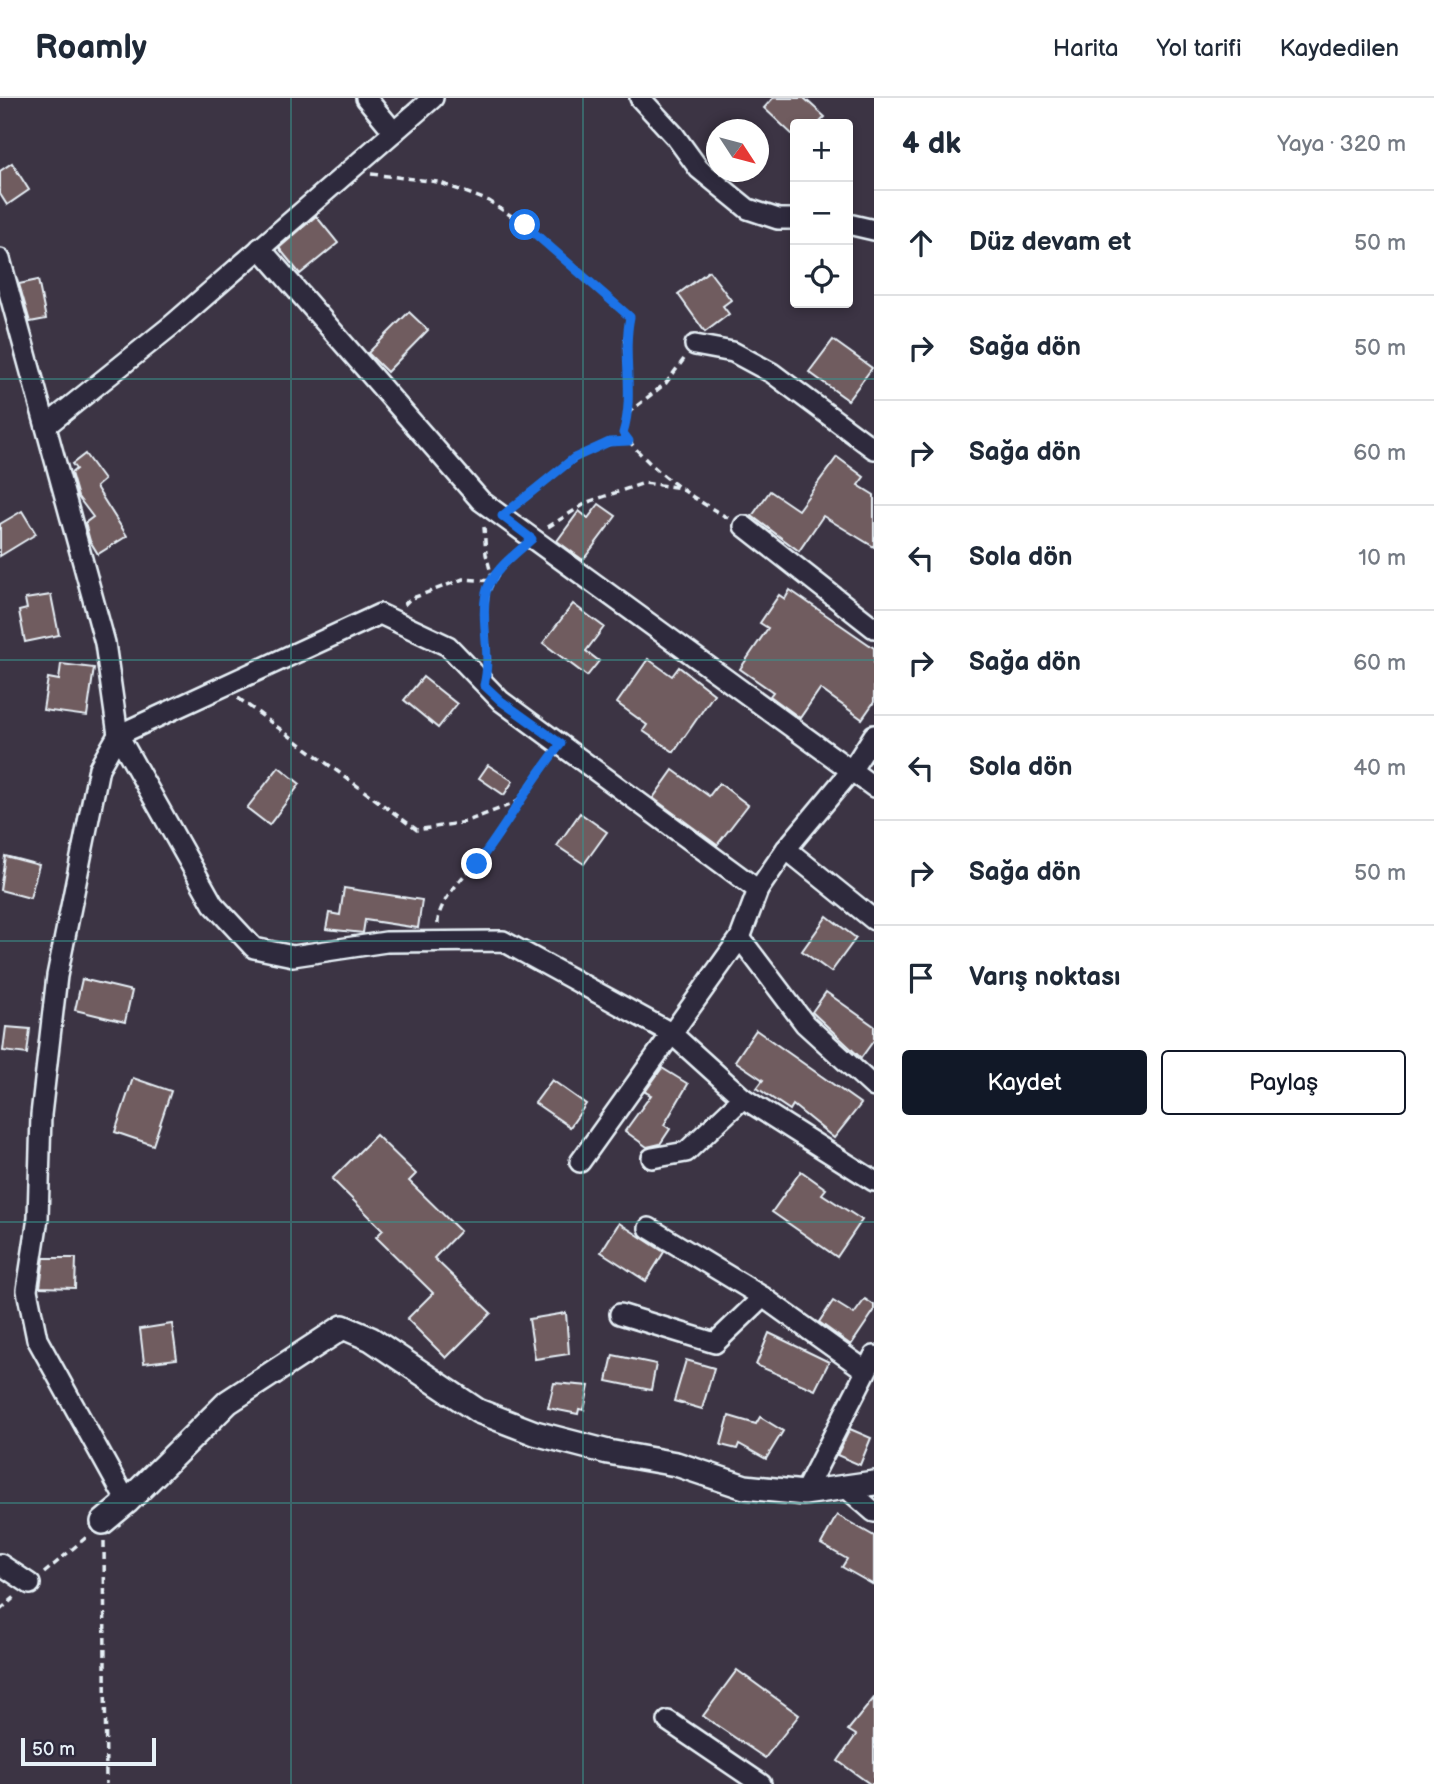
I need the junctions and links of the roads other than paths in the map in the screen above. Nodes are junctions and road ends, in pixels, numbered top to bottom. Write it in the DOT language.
graph roads {
  1 [pos="366,98"];
  2 [pos="433,98"];
  3 [pos="640,98"];
  4 [pos="394,132"];
  5 [pos="790,219"];
  6 [pos="853,225"];
  7 [pos="874,230"];
  8 [pos="260,248"];
  9 [pos="0,259"];
  10 [pos="695,345"];
  11 [pos="46,426"];
  12 [pos="874,449"];
  13 [pos="744,526"];
  14 [pos="874,628"];
  15 [pos="118,735"];
  16 [pos="874,735"];
  17 [pos="851,771"];
  18 [pos="874,787"];
  19 [pos="786,849"];
  20 [pos="758,890"];
  21 [pos="874,920"];
  22 [pos="740,938"];
  23 [pos="671,1033"];
  24 [pos="874,1087"];
  25 [pos="743,1098"];
  26 [pos="652,1157"];
  27 [pos="580,1162"];
  28 [pos="874,1181"];
  29 [pos="649,1228"];
  30 [pos="763,1297"];
  31 [pos="620,1314"];
  32 [pos="869,1363"];
  33 [pos="874,1483"];
  34 [pos="844,1486"];
  35 [pos="804,1493"];
  36 [pos="127,1502"];
  37 [pos="874,1512"];
  38 [pos="103,1522"];
  39 [pos="0,1564"];
  40 [pos="30,1584"];
  41 [pos="668,1721"];
  42 [pos="761,1784"];
  1 -- 4 [label="street"];
  2 -- 4 [label="street"];
  3 -- 5 [label="street"];
  4 -- 8 [label="street"];
  6 -- 7 [label="street"];
  8 -- 11 [label="street"];
  8 -- 17 [label="street"];
  9 -- 11 [label="street"];
  10 -- 12 [label="street"];
  11 -- 15 [label="street"];
  13 -- 14 [label="street"];
  15 -- 20 [label="street"];
  15 -- 23 [label="street"];
  15 -- 36 [label="street"];
  16 -- 17 [label="street"];
  17 -- 18 [label="street"];
  17 -- 19 [label="street"];
  19 -- 20 [label="street"];
  19 -- 21 [label="street"];
  20 -- 22 [label="street"];
  22 -- 23 [label="street"];
  22 -- 24 [label="street"];
  23 -- 25 [label="street"];
  23 -- 27 [label="street"];
  25 -- 26 [label="street"];
  25 -- 28 [label="street"];
  29 -- 30 [label="street"];
  30 -- 31 [label="street"];
  30 -- 32 [label="street"];
  32 -- 35 [label="street"];
  33 -- 34 [label="street"];
  34 -- 35 [label="street"];
  34 -- 37 [label="street"];
  35 -- 36 [label="street"];
  36 -- 38 [label="street"];
  39 -- 40 [label="street"];
  41 -- 42 [label="street"];
}
